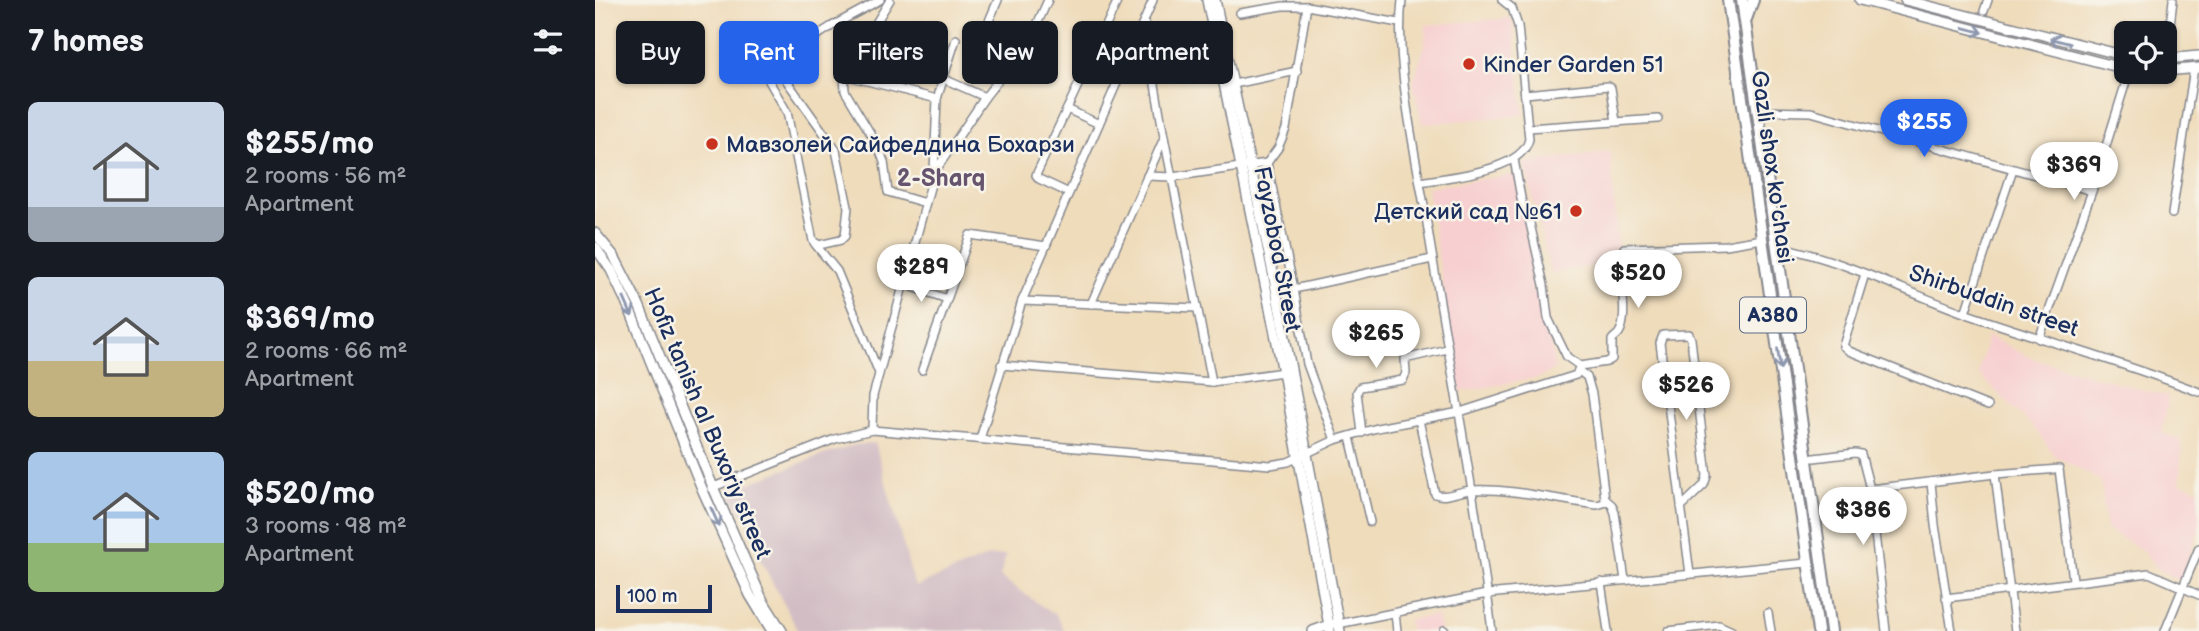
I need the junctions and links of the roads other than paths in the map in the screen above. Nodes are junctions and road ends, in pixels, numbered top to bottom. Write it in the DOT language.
graph roads {
  1 [pos="880,0"];
  2 [pos="890,0"];
  3 [pos="998,0"];
  4 [pos="1048,0"];
  5 [pos="1118,0"];
  6 [pos="1153,0"];
  7 [pos="1207,0"];
  8 [pos="1215,0"];
  9 [pos="1402,0"];
  10 [pos="1502,0"];
  11 [pos="1519,0"];
  12 [pos="1742,0"];
  13 [pos="1753,0"];
  14 [pos="1860,0"];
  15 [pos="1905,0"];
  16 [pos="1987,0"];
  17 [pos="2173,0"];
  18 [pos="1727,2"];
  19 [pos="1307,6"];
  20 [pos="1510,7"];
  21 [pos="1984,11"];
  22 [pos="1240,13"];
  23 [pos="877,21"];
  24 [pos="989,21"];
  25 [pos="1108,21"];
  26 [pos="1144,21"];
  27 [pos="2170,21"];
  28 [pos="1745,22"];
  29 [pos="1399,23"];
  30 [pos="819,34"];
  31 [pos="956,39"];
  32 [pos="2114,53"];
  33 [pos="2199,55"];
  34 [pos="2177,58"];
  35 [pos="948,66"];
  36 [pos="2114,66"];
  37 [pos="2196,68"];
  38 [pos="2177,70"];
  39 [pos="1297,71"];
  40 [pos="948,81"];
  41 [pos="771,84"];
  42 [pos="789,84"];
  43 [pos="845,84"];
  44 [pos="879,84"];
  45 [pos="942,84"];
  46 [pos="1078,84"];
  47 [pos="1116,84"];
  48 [pos="1155,84"];
  49 [pos="2124,84"];
  50 [pos="1229,85"];
  51 [pos="1525,94"];
  52 [pos="985,97"];
  53 [pos="937,99"];
  54 [pos="1067,109"];
  55 [pos="1756,111"];
  56 [pos="1658,119"];
  57 [pos="1616,122"];
  58 [pos="1099,124"];
  59 [pos="1528,128"];
  60 [pos="1164,138"];
  61 [pos="1514,159"];
  62 [pos="1267,163"];
  63 [pos="1246,165"];
  64 [pos="2013,169"];
  65 [pos="934,173"];
  66 [pos="1147,176"];
  67 [pos="1172,177"];
  68 [pos="1420,182"];
  69 [pos="2092,191"];
  70 [pos="1069,193"];
  71 [pos="925,203"];
  72 [pos="2172,214"];
  73 [pos="595,233"];
  74 [pos="1762,239"];
  75 [pos="815,244"];
  76 [pos="1046,246"];
  77 [pos="1776,246"];
  78 [pos="595,247"];
  79 [pos="1433,259"];
  80 [pos="1865,274"];
  81 [pos="904,284"];
  82 [pos="1294,289"];
  83 [pos="947,299"];
  84 [pos="1022,301"];
  85 [pos="1091,304"];
  86 [pos="1197,308"];
  87 [pos="1965,313"];
  88 [pos="2039,339"];
  89 [pos="1447,349"];
  90 [pos="1000,365"];
  91 [pos="1579,368"];
  92 [pos="922,370"];
  93 [pos="1283,372"];
  94 [pos="879,374"];
  95 [pos="1212,382"];
  96 [pos="2199,392"];
  97 [pos="1988,407"];
  98 [pos="1460,412"];
  99 [pos="1419,420"];
  100 [pos="872,430"];
  101 [pos="1362,433"];
  102 [pos="1350,437"];
  103 [pos="980,439"];
  104 [pos="1335,440"];
  105 [pos="1302,456"];
  106 [pos="1814,458"];
  107 [pos="1995,474"];
  108 [pos="1931,482"];
  109 [pos="708,489"];
  110 [pos="1472,489"];
  111 [pos="1870,489"];
  112 [pos="1607,502"];
  113 [pos="1681,507"];
  114 [pos="1370,523"];
  115 [pos="2199,548"];
  116 [pos="1807,563"];
  117 [pos="1690,574"];
  118 [pos="1625,580"];
  119 [pos="2073,580"];
  120 [pos="1601,582"];
  121 [pos="2182,587"];
  122 [pos="2009,590"];
  123 [pos="1487,594"];
  124 [pos="2199,595"];
  125 [pos="1945,598"];
  126 [pos="1395,612"];
  127 [pos="1768,613"];
  128 [pos="1334,628"];
  129 [pos="772,631"];
  130 [pos="782,631"];
  131 [pos="1313,631"];
  132 [pos="1397,631"];
  133 [pos="1492,631"];
  134 [pos="1608,631"];
  135 [pos="1668,631"];
  136 [pos="1732,631"];
  137 [pos="1771,631"];
  138 [pos="1818,631"];
  139 [pos="1831,631"];
  140 [pos="1886,631"];
  141 [pos="1952,631"];
  142 [pos="2015,631"];
  143 [pos="2165,631"];
  1 -- 30 [label="street"];
  2 -- 23 [label="street"];
  3 -- 24 [label="street"];
  4 -- 52 [label="street"];
  5 -- 25 [label="street"];
  6 -- 26 [label="street"];
  7 -- 50 [label="main road, Fayzobod Street"];
  8 -- 50 [label="main road"];
  9 -- 29 [label="street"];
  10 -- 20 [label="street"];
  11 -- 20 [label="street"];
  12 -- 28 [label="highway, Gazli shox ko'chasi / A380"];
  13 -- 28 [label="highway"];
  14 -- 36 [label="main road, one-way"];
  32 -- 15 [label="main road, one-way"];
  16 -- 21 [label="street"];
  17 -- 27 [label="street"];
  18 -- 74 [label="highway, Gazli shox ko'chasi / A380"];
  19 -- 22 [label="street"];
  19 -- 29 [label="street"];
  19 -- 39 [label="street"];
  20 -- 51 [label="street"];
  28 -- 55 [label="highway, Gazli shox ko'chasi / A380"];
  29 -- 68 [label="street"];
  31 -- 35 [label="street"];
  33 -- 34 [label="main road"];
  37 -- 38 [label="main road"];
  37 -- 72 [label="street"];
  39 -- 50 [label="street"];
  39 -- 62 [label="street"];
  40 -- 52 [label="street"];
  41 -- 75 [label="street"];
  42 -- 75 [label="street"];
  43 -- 71 [label="street"];
  44 -- 53 [label="street"];
  45 -- 53 [label="street"];
  46 -- 54 [label="street"];
  47 -- 58 [label="street"];
  48 -- 60 [label="street"];
  49 -- 69 [label="street"];
  50 -- 63 [label="main road, Fayzobod Street"];
  51 -- 57 [label="street"];
  51 -- 59 [label="street"];
  52 -- 65 [label="street"];
  53 -- 65 [label="street"];
  54 -- 58 [label="street"];
  54 -- 70 [label="street"];
  55 -- 64 [label="street"];
  55 -- 77 [label="highway, Gazli shox ko'chasi / A380"];
  56 -- 57 [label="street"];
  57 -- 59 [label="street"];
  58 -- 70 [label="street"];
  59 -- 61 [label="street"];
  60 -- 66 [label="street"];
  60 -- 67 [label="street"];
  61 -- 68 [label="street"];
  61 -- 91 [label="street"];
  62 -- 63 [label="street"];
  62 -- 82 [label="street"];
  63 -- 67 [label="street"];
  63 -- 93 [label="main road, Fayzobod Street"];
  63 -- 105 [label="main road"];
  64 -- 69 [label="street"];
  64 -- 87 [label="street"];
  65 -- 71 [label="street"];
  66 -- 67 [label="street"];
  66 -- 85 [label="street"];
  67 -- 86 [label="street"];
  68 -- 79 [label="street"];
  69 -- 88 [label="street"];
  70 -- 76 [label="street"];
  71 -- 81 [label="street"];
  73 -- 109 [label="main road, Hofiz tanish al Buxoriy street"];
  74 -- 91 [label="street"];
  74 -- 116 [label="highway, Gazli shox ko'chasi / A380, one-way"];
  75 -- 94 [label="street"];
  76 -- 83 [label="street"];
  76 -- 84 [label="street"];
  77 -- 80 [label="street, Shirbuddin street"];
  77 -- 139 [label="highway, Gazli shox ko'chasi / A380"];
  78 -- 109 [label="main road, Hofiz tanish al Buxoriy street, one-way"];
  79 -- 82 [label="street"];
  79 -- 89 [label="street"];
  80 -- 87 [label="street, Shirbuddin street"];
  80 -- 97 [label="street"];
  81 -- 83 [label="street"];
  81 -- 94 [label="street"];
  82 -- 104 [label="street"];
  83 -- 92 [label="street"];
  84 -- 85 [label="street"];
  84 -- 90 [label="street"];
  85 -- 86 [label="street"];
  86 -- 95 [label="street"];
  87 -- 88 [label="street, Shirbuddin street"];
  88 -- 96 [label="street, Shirbuddin street"];
  89 -- 98 [label="street"];
  89 -- 101 [label="street"];
  90 -- 95 [label="street"];
  90 -- 103 [label="street"];
  91 -- 98 [label="street"];
  91 -- 112 [label="street"];
  93 -- 95 [label="street"];
  93 -- 105 [label="main road, Fayzobod Street"];
  94 -- 100 [label="street"];
  98 -- 99 [label="street"];
  98 -- 110 [label="street"];
  99 -- 101 [label="street"];
  99 -- 110 [label="street"];
  100 -- 103 [label="street"];
  100 -- 109 [label="street"];
  101 -- 102 [label="street"];
  102 -- 104 [label="street"];
  102 -- 114 [label="street"];
  103 -- 105 [label="street"];
  104 -- 105 [label="street"];
  105 -- 128 [label="main road, Fayzobod Street"];
  106 -- 111 [label="street"];
  107 -- 108 [label="street"];
  107 -- 119 [label="street"];
  107 -- 122 [label="street"];
  108 -- 111 [label="street"];
  108 -- 125 [label="street"];
  109 -- 129 [label="main road, Hofiz tanish al Buxoriy street, one-way"];
  109 -- 130 [label="main road, Hofiz tanish al Buxoriy street"];
  110 -- 112 [label="street"];
  110 -- 123 [label="street"];
  111 -- 140 [label="street"];
  112 -- 118 [label="street"];
  113 -- 113 [label="street"];
  113 -- 117 [label="street"];
  115 -- 121 [label="street"];
  116 -- 117 [label="street"];
  116 -- 138 [label="highway, Gazli shox ko'chasi / A380"];
  117 -- 118 [label="street"];
  118 -- 120 [label="street"];
  119 -- 121 [label="street"];
  119 -- 122 [label="street"];
  120 -- 123 [label="street"];
  120 -- 134 [label="street"];
  121 -- 124 [label="street"];
  121 -- 143 [label="street"];
  122 -- 125 [label="street"];
  122 -- 142 [label="street"];
  123 -- 126 [label="street"];
  123 -- 133 [label="street"];
  125 -- 141 [label="street"];
  126 -- 128 [label="street"];
  126 -- 132 [label="street"];
  127 -- 137 [label="street"];
  128 -- 131 [label="main road"];
  135 -- 136 [label="street"];
}
